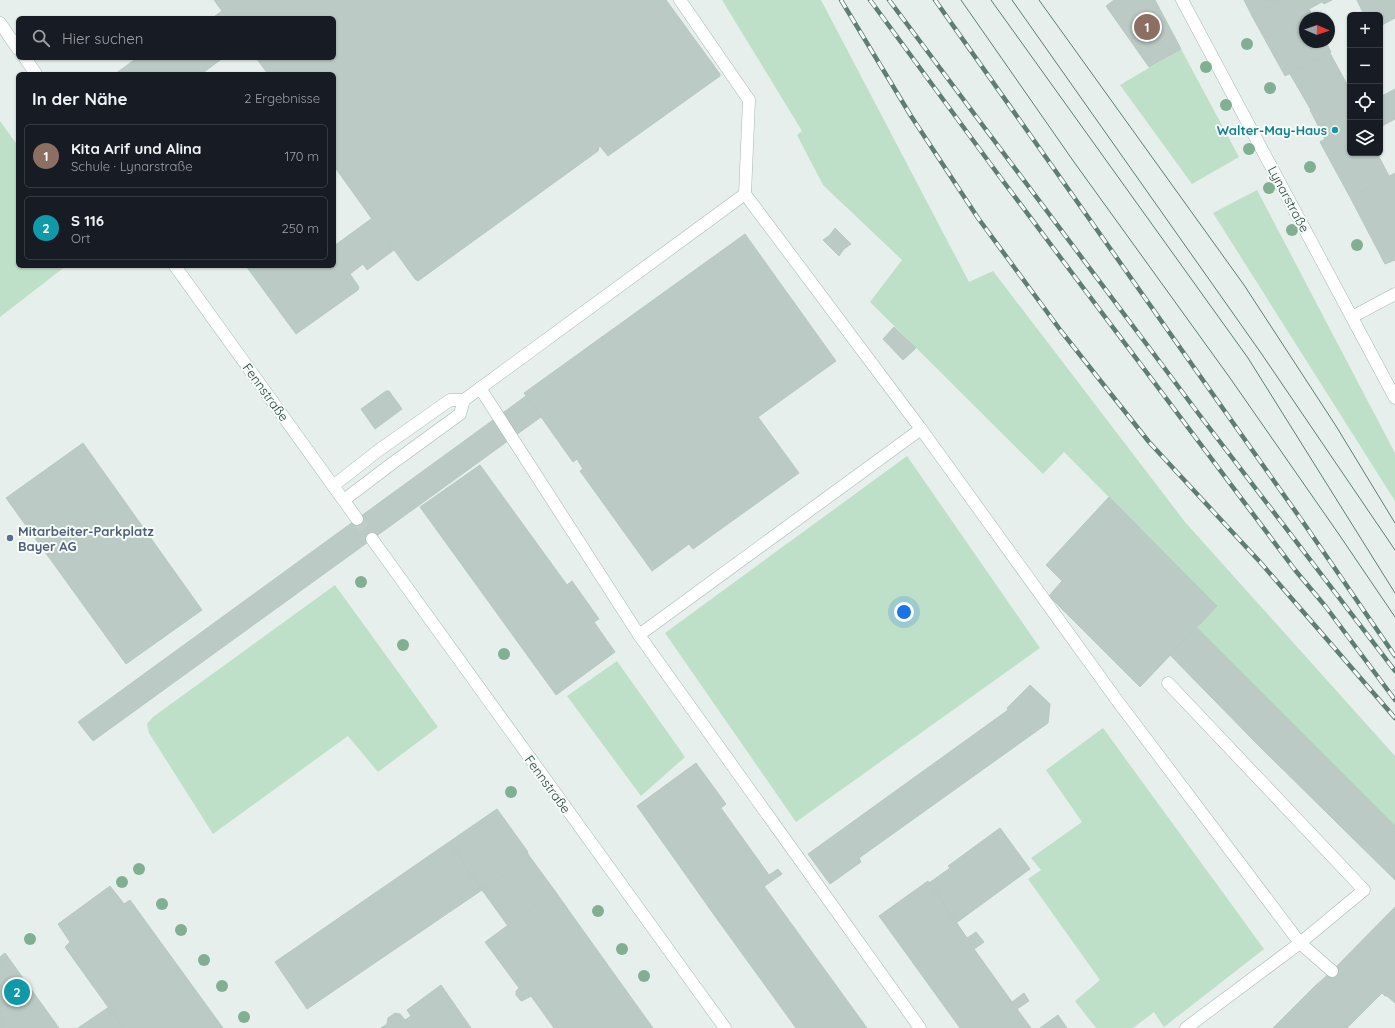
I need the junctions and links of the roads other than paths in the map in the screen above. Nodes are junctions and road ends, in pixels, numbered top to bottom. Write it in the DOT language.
graph roads {
  1 [pos="680,0"];
  2 [pos="1182,0"];
  3 [pos="0,23"];
  4 [pos="16,46"];
  5 [pos="26,60"];
  6 [pos="35,72"];
  7 [pos="745,194"];
  8 [pos="176,268"];
  9 [pos="1395,294"];
  10 [pos="1352,317"];
  11 [pos="480,388"];
  12 [pos="1395,398"];
  13 [pos="464,400"];
  14 [pos="921,429"];
  15 [pos="333,486"];
  16 [pos="344,500"];
  17 [pos="357,519"];
  18 [pos="372,539"];
  19 [pos="639,635"];
  20 [pos="1168,683"];
  21 [pos="1300,943"];
  22 [pos="1332,971"];
  23 [pos="725,1028"];
  24 [pos="920,1028"];
  25 [pos="1186,1028"];
  1 -- 7 [label="main road"];
  2 -- 10 [label="main road, Lynarstraße"];
  3 -- 4 [label="main road"];
  5 -- 6 [label="main road"];
  7 -- 11 [label="main road"];
  7 -- 14 [label="main road"];
  8 -- 15 [label="main road, Fennstraße"];
  9 -- 10 [label="main road"];
  10 -- 12 [label="main road, Lynarstraße"];
  11 -- 13 [label="main road"];
  11 -- 19 [label="main road"];
  13 -- 15 [label="main road"];
  13 -- 16 [label="main road"];
  14 -- 19 [label="main road"];
  14 -- 21 [label="main road"];
  15 -- 16 [label="main road, Fennstraße"];
  16 -- 17 [label="main road, Fennstraße"];
  18 -- 23 [label="main road, Fennstraße"];
  19 -- 24 [label="main road"];
  20 -- 21 [label="main road"];
  21 -- 22 [label="main road"];
  21 -- 25 [label="main road"];
}
